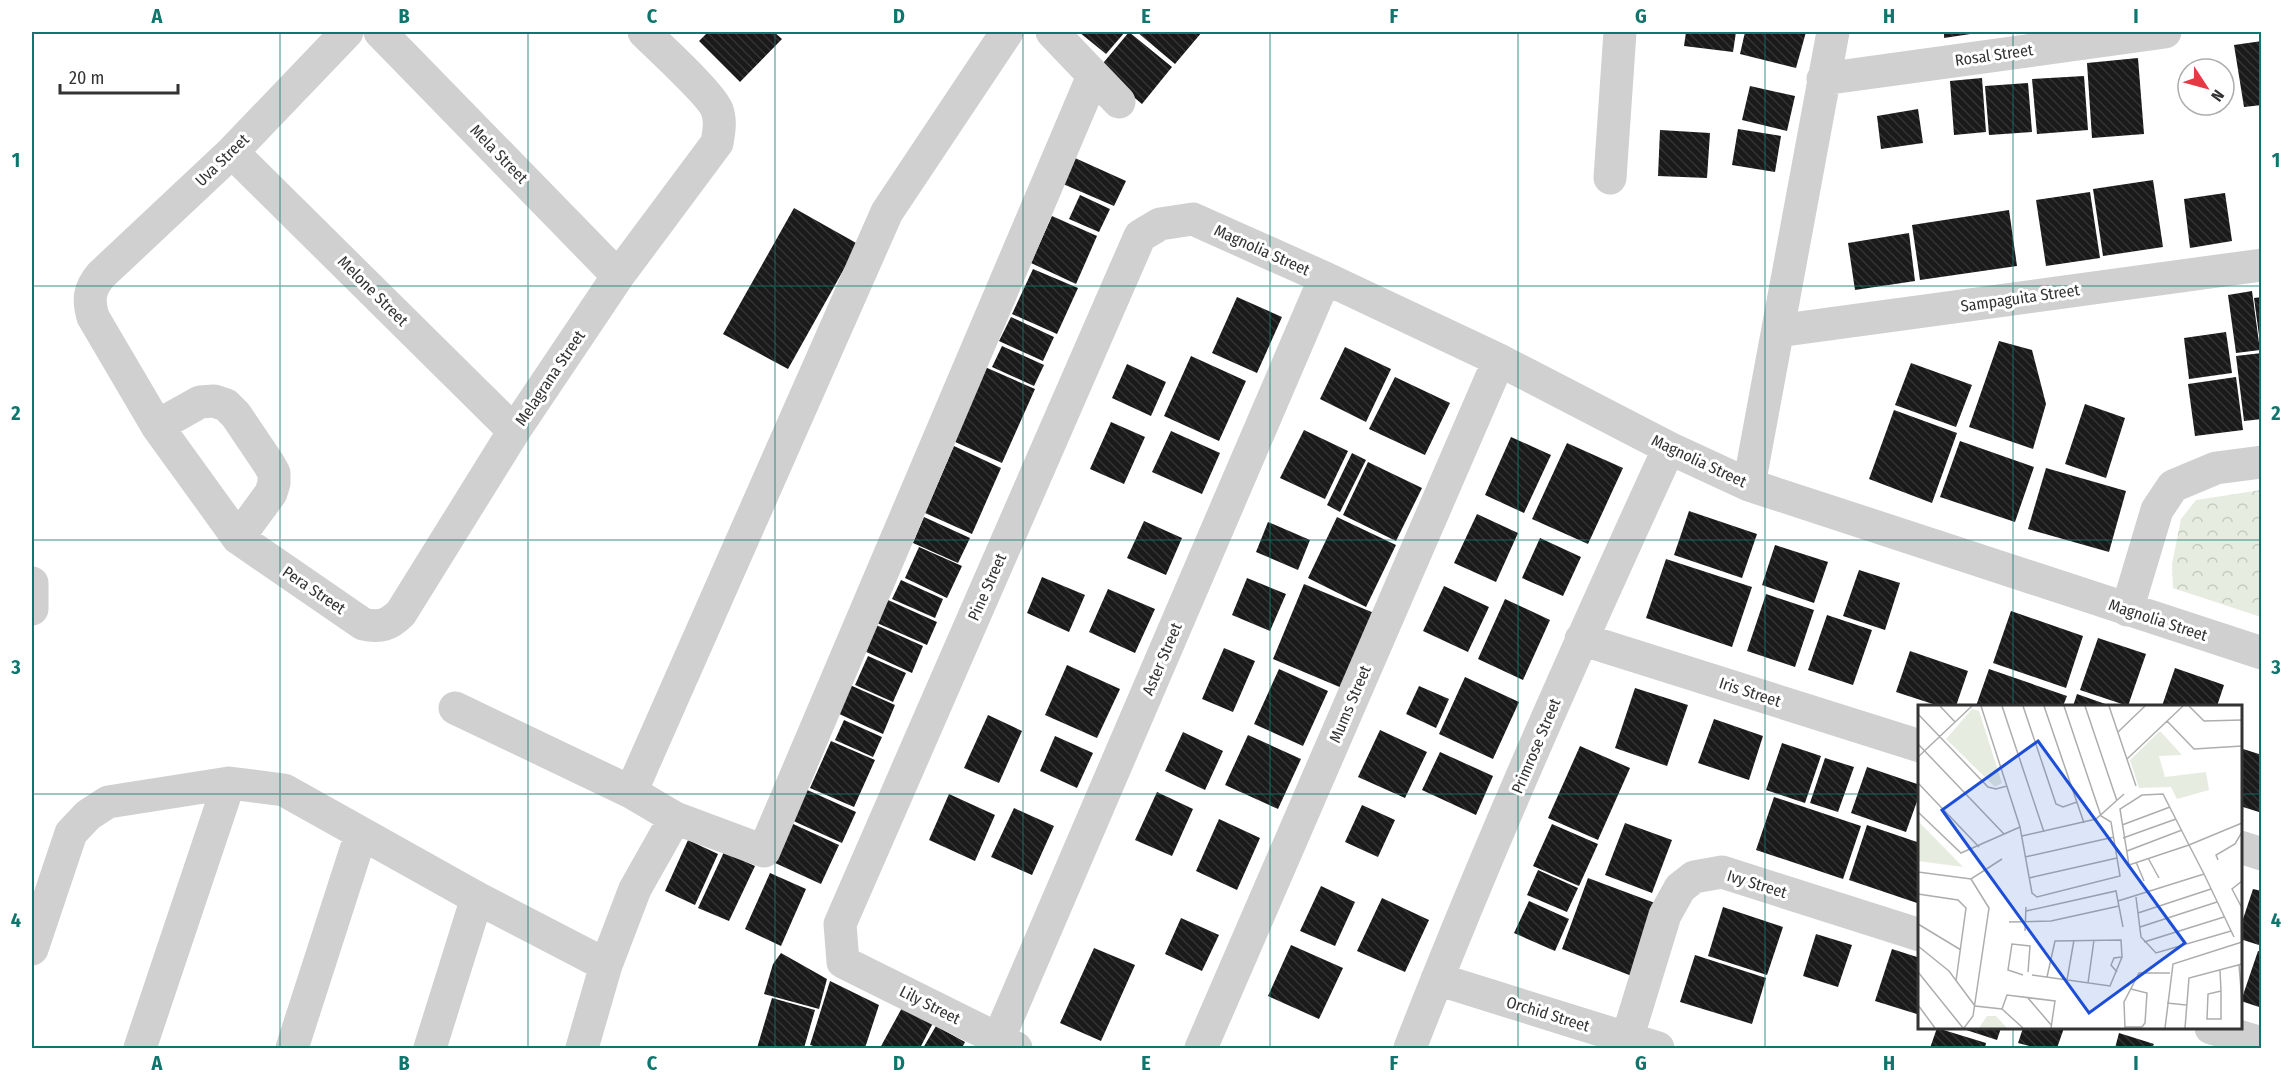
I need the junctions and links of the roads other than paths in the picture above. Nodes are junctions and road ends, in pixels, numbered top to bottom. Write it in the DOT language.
graph roads {
  1 [pos="346,32"];
  2 [pos="380,32"];
  3 [pos="644,32"];
  4 [pos="1007,32"];
  5 [pos="1052,32"];
  6 [pos="1620,32"];
  7 [pos="1833,32"];
  8 [pos="2165,32"];
  9 [pos="1093,76"];
  10 [pos="1823,79"];
  11 [pos="1119,102"];
  12 [pos="232,152"];
  13 [pos="1610,178"];
  14 [pos="1160,224"];
  15 [pos="2262,266"];
  16 [pos="618,276"];
  17 [pos="1325,278"];
  18 [pos="94,284"];
  19 [pos="1778,331"];
  20 [pos="1499,360"];
  21 [pos="157,426"];
  22 [pos="514,431"];
  23 [pos="1669,448"];
  24 [pos="2262,462"];
  25 [pos="1749,485"];
  26 [pos="238,538"];
  27 [pos="32,583"];
  28 [pos="32,609"];
  29 [pos="2127,610"];
  30 [pos="393,621"];
  31 [pos="1581,639"];
  32 [pos="2262,653"];
  33 [pos="455,708"];
  34 [pos="1918,745"];
  35 [pos="229,783"];
  36 [pos="631,792"];
  37 [pos="675,818"];
  38 [pos="361,834"];
  39 [pos="2242,847"];
  40 [pos="2262,854"];
  41 [pos="477,898"];
  42 [pos="1918,934"];
  43 [pos="32,949"];
  44 [pos="843,962"];
  45 [pos="606,965"];
  46 [pos="1437,979"];
  47 [pos="2214,1029"];
  48 [pos="1627,1039"];
  49 [pos="2262,1043"];
  50 [pos="1007,1044"];
  51 [pos="140,1048"];
  52 [pos="292,1048"];
  53 [pos="430,1048"];
  54 [pos="582,1048"];
  55 [pos="1202,1048"];
  56 [pos="1410,1048"];
  57 [pos="1658,1048"];
  1 -- 12 [label="street, Uva Street"];
  2 -- 16 [label="street, Mela Street"];
  3 -- 16 [label="street, Melagrana Street"];
  4 -- 36 [label="street"];
  5 -- 9 [label="street"];
  6 -- 13 [label="street"];
  7 -- 10 [label="street"];
  8 -- 10 [label="street, Rosal Street"];
  9 -- 11 [label="street"];
  9 -- 37 [label="street"];
  10 -- 19 [label="street"];
  12 -- 18 [label="street, Uva Street"];
  12 -- 22 [label="street, Melone Street"];
  14 -- 17 [label="street, Magnolia Street"];
  14 -- 44 [label="street, Pine Street"];
  15 -- 19 [label="street, Sampaguita Street"];
  16 -- 22 [label="street, Melagrana Street"];
  17 -- 20 [label="street, Magnolia Street"];
  17 -- 50 [label="street, Aster Street"];
  18 -- 21 [label="street, Pera Street"];
  19 -- 25 [label="street"];
  20 -- 23 [label="street, Magnolia Street"];
  20 -- 55 [label="street, Mums Street"];
  21 -- 26 [label="street, Pera Street"];
  21 -- 26 [label="street"];
  22 -- 30 [label="street, Melagrana Street"];
  23 -- 25 [label="street, Magnolia Street"];
  23 -- 31 [label="street, Primrose Street"];
  24 -- 29 [label="street"];
  25 -- 29 [label="street, Magnolia Street"];
  26 -- 30 [label="street, Pera Street"];
  27 -- 28 [label="street"];
  29 -- 32 [label="street, Magnolia Street"];
  31 -- 34 [label="street, Iris Street"];
  31 -- 46 [label="street, Primrose Street"];
  33 -- 36 [label="street"];
  35 -- 38 [label="street"];
  35 -- 43 [label="street"];
  35 -- 51 [label="street"];
  36 -- 37 [label="street"];
  37 -- 45 [label="street"];
  38 -- 41 [label="street"];
  38 -- 52 [label="street"];
  39 -- 40 [label="street"];
  41 -- 45 [label="street"];
  41 -- 53 [label="street"];
  42 -- 48 [label="street, Ivy Street"];
  44 -- 50 [label="street, Lily Street"];
  45 -- 54 [label="street"];
  46 -- 48 [label="street, Orchid Street"];
  46 -- 56 [label="street, Primrose Street"];
  47 -- 49 [label="street"];
  48 -- 57 [label="street, Orchid Street"];
}
